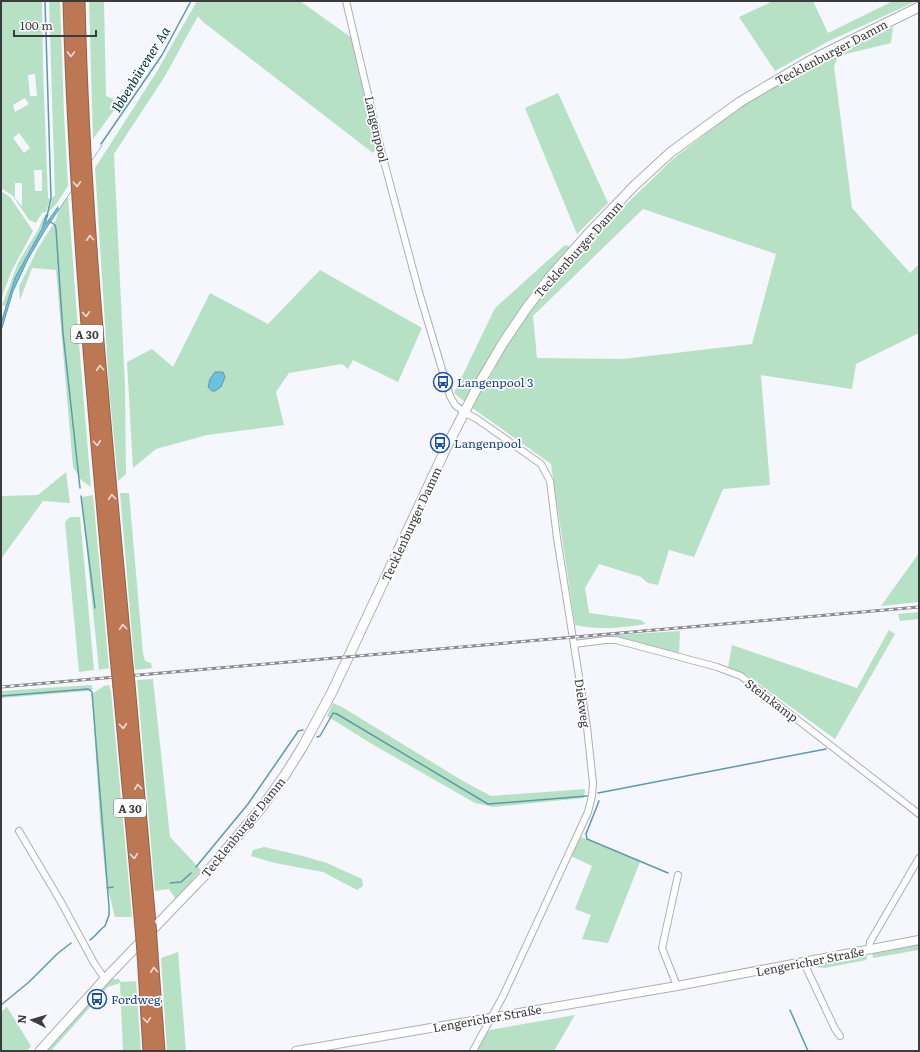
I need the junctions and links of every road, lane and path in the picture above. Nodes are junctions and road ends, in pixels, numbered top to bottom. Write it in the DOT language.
graph roads {
  1 [pos="69,1"];
  2 [pos="79,1"];
  3 [pos="346,1"];
  4 [pos="919,7"];
  5 [pos="464,412"];
  6 [pos="574,644"];
  7 [pos="122,666"];
  8 [pos="919,814"];
  9 [pos="19,832"];
  10 [pos="919,858"];
  11 [pos="678,875"];
  12 [pos="919,940"];
  13 [pos="869,950"];
  14 [pos="148,953"];
  15 [pos="804,963"];
  16 [pos="105,979"];
  17 [pos="677,986"];
  18 [pos="491,1017"];
  19 [pos="840,1036"];
  20 [pos="40,1051"];
  21 [pos="149,1051"];
  22 [pos="159,1051"];
  23 [pos="296,1051"];
  24 [pos="473,1051"];
  1 -- 7 [label="highway, A 30, one-way"];
  7 -- 2 [label="highway, A 30, one-way"];
  3 -- 5 [label="street, Langenpool"];
  4 -- 5 [label="main road, Tecklenburger Damm"];
  5 -- 6 [label="street, Diekweg"];
  5 -- 16 [label="main road, Tecklenburger Damm"];
  6 -- 8 [label="street, Steinkamp"];
  6 -- 18 [label="street, Diekweg"];
  7 -- 14 [label="highway, A 30, bridge"];
  9 -- 16 [label="street"];
  10 -- 13 [label="street"];
  11 -- 17 [label="street"];
  12 -- 13 [label="street, Lengericher Straße"];
  13 -- 15 [label="street, Lengericher Straße"];
  14 -- 21 [label="highway, A 30, one-way"];
  22 -- 14 [label="highway, A 30, one-way"];
  15 -- 17 [label="street, Lengericher Straße"];
  15 -- 19 [label="street"];
  16 -- 20 [label="main road, Tecklenburger Damm"];
  17 -- 18 [label="street, Lengericher Straße"];
  18 -- 23 [label="street, Lengericher Straße"];
  18 -- 24 [label="street, Diekweg"];
}
